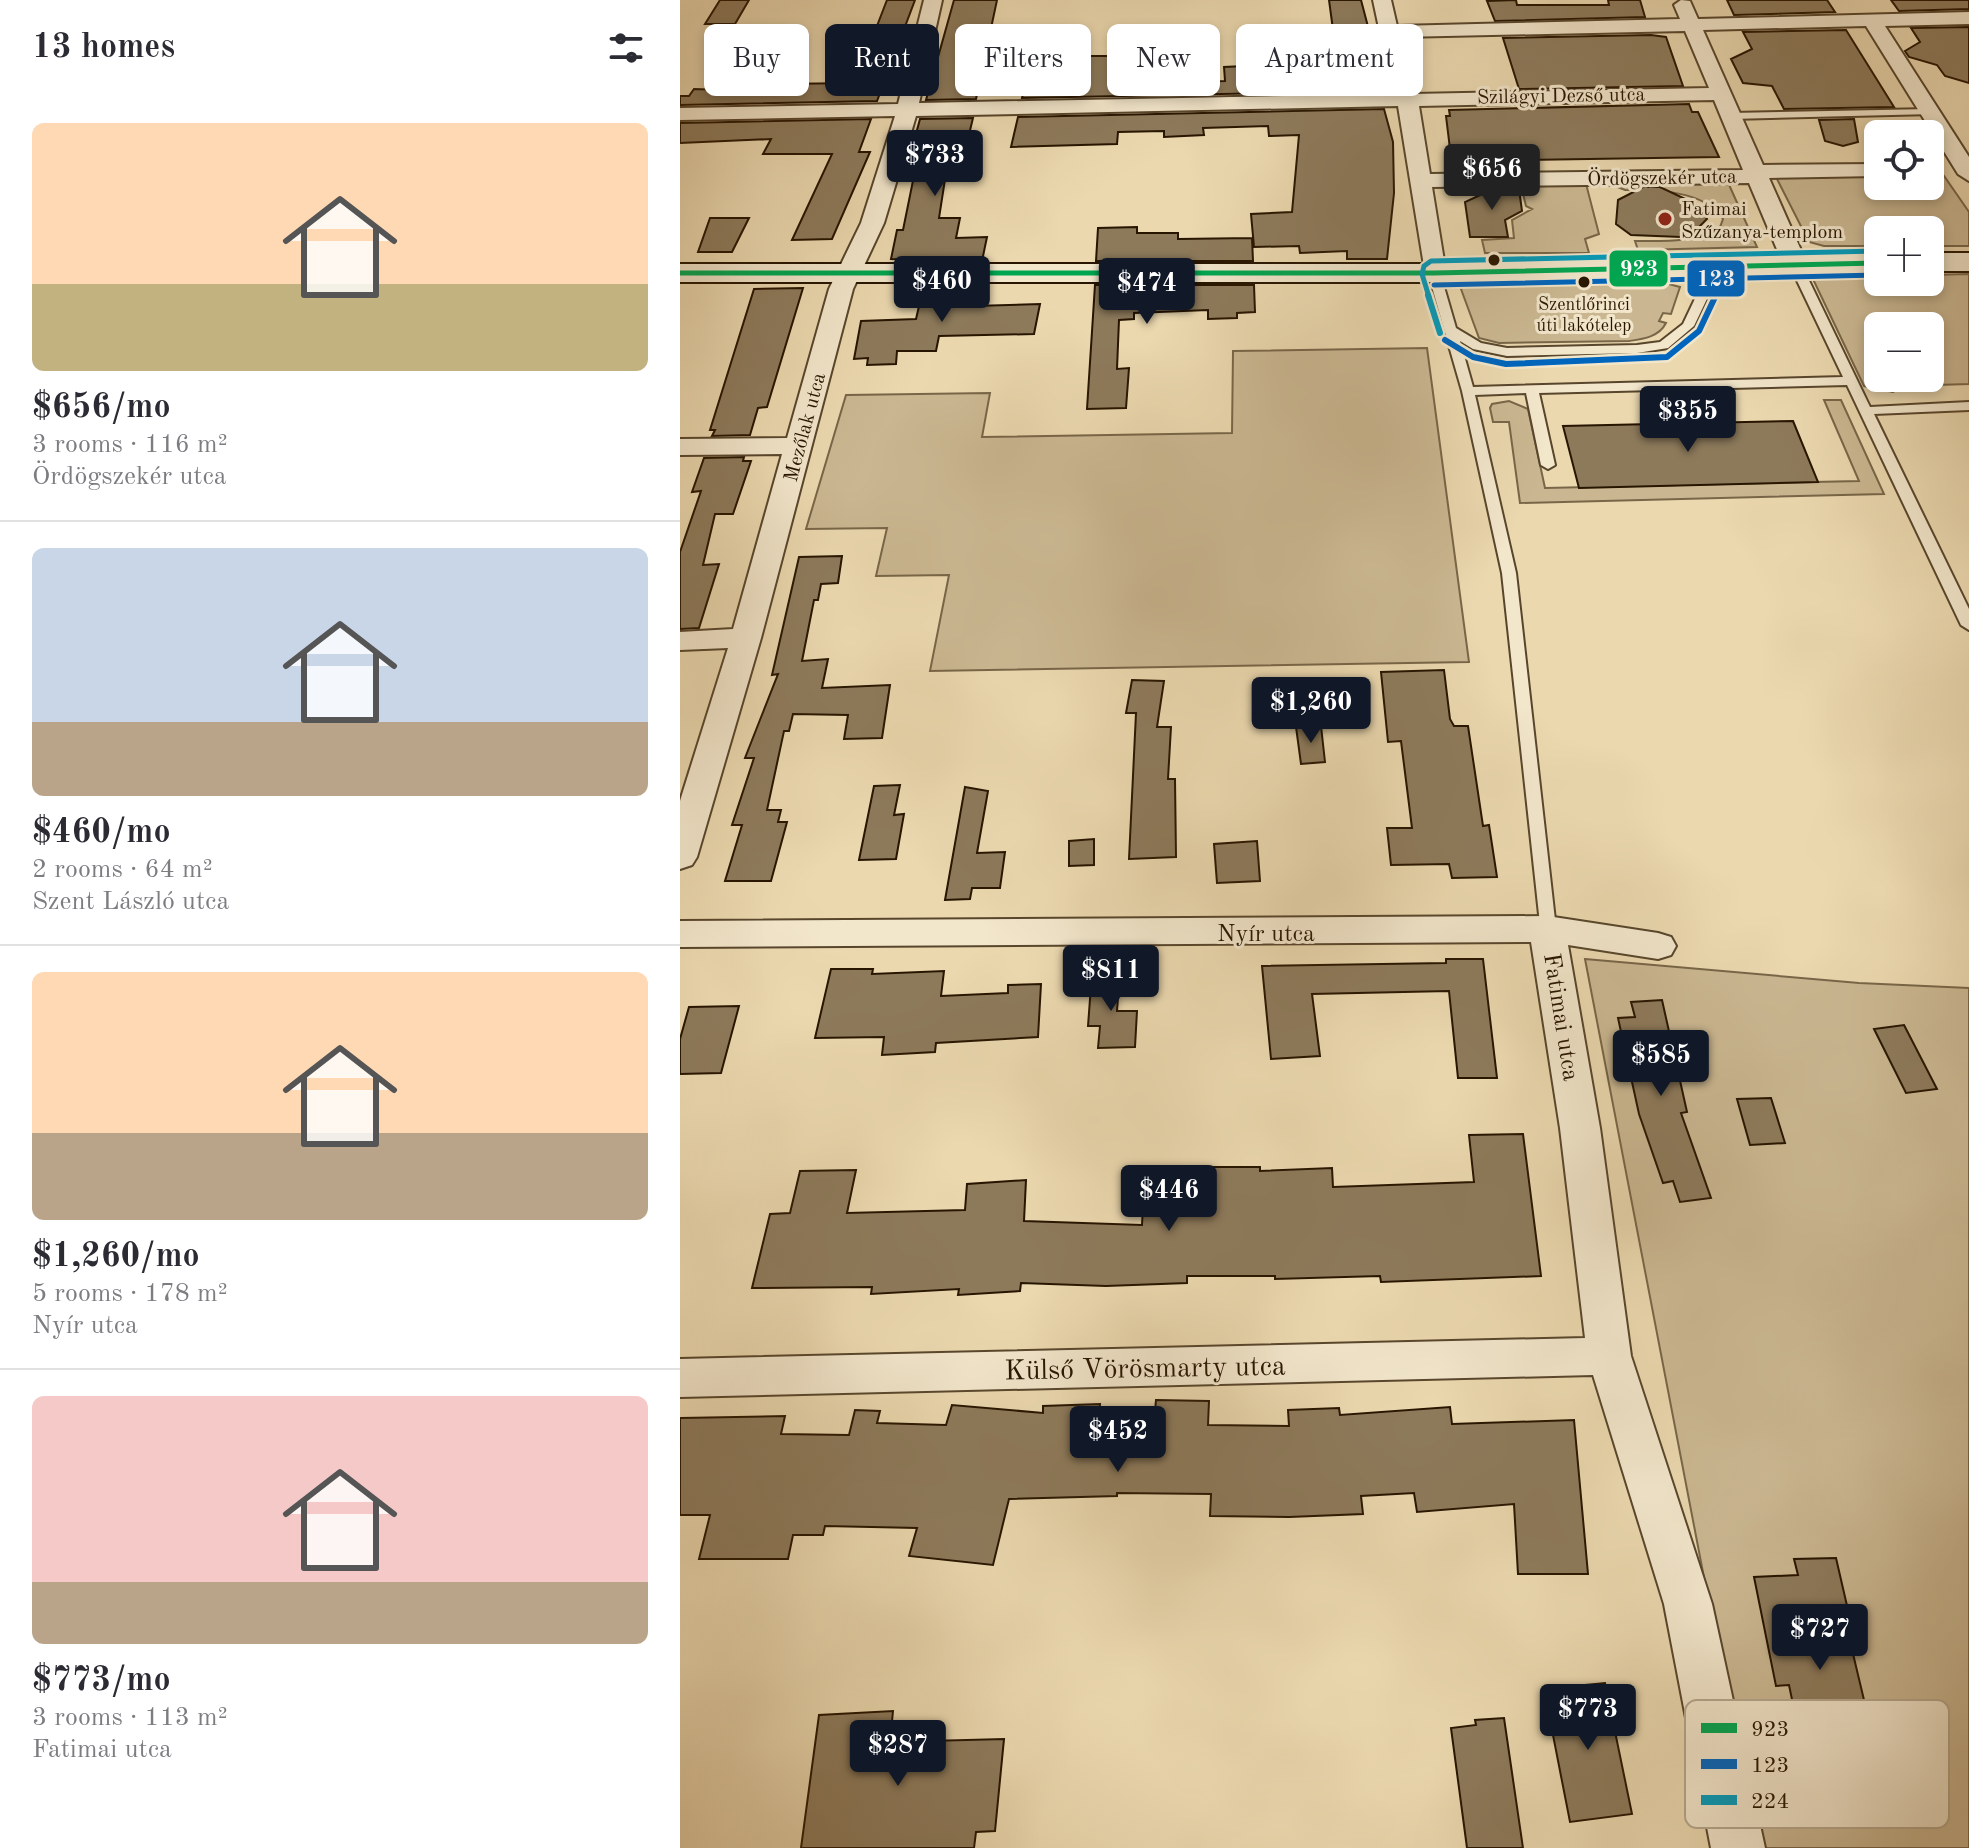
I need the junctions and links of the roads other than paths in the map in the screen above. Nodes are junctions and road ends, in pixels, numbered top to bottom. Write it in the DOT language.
graph roads {
  1 [pos="933,0"];
  2 [pos="1382,0"];
  3 [pos="1680,0"];
  4 [pos="1969,18"];
  5 [pos="1872,20"];
  6 [pos="1387,24"];
  7 [pos="1691,24"];
  8 [pos="1423,31"];
  9 [pos="1721,94"];
  10 [pos="1405,96"];
  11 [pos="1406,99"];
  12 [pos="907,109"];
  13 [pos="1930,112"];
  14 [pos="680,114"];
  15 [pos="1731,116"];
  16 [pos="1944,169"];
  17 [pos="1864,170"];
  18 [pos="1967,171"];
  19 [pos="1757,174"];
  20 [pos="1422,181"];
  21 [pos="1944,262"];
  22 [pos="1969,262"];
  23 [pos="1864,264"];
  24 [pos="1796,266"];
  25 [pos="1704,267"];
  26 [pos="680,273"];
  27 [pos="851,273"];
  28 [pos="1434,273"];
  29 [pos="1451,330"];
  30 [pos="1849,381"];
  31 [pos="1532,390"];
  32 [pos="1468,391"];
  33 [pos="1969,406"];
  34 [pos="1864,411"];
  35 [pos="800,446"];
  36 [pos="680,447"];
  37 [pos="1548,465"];
  38 [pos="1969,625"];
  39 [pos="746,638"];
  40 [pos="680,641"];
  41 [pos="680,857"];
  42 [pos="1547,929"];
  43 [pos="680,934"];
  44 [pos="1658,946"];
  45 [pos="1609,1356"];
  46 [pos="680,1378"];
  47 [pos="1708,1700"];
  48 [pos="1734,1828"];
  49 [pos="1738,1848"];
  1 -- 12 [label="street, Mezőlak utca"];
  2 -- 6 [label="street"];
  3 -- 7 [label="street"];
  4 -- 5 [label="street"];
  5 -- 7 [label="street"];
  5 -- 13 [label="street"];
  7 -- 8 [label="street"];
  7 -- 9 [label="street"];
  9 -- 11 [label="street, Szilágyi Dezső utca"];
  9 -- 15 [label="street"];
  10 -- 11 [label="street"];
  11 -- 12 [label="street, Szilágyi Dezső utca"];
  11 -- 20 [label="street"];
  12 -- 14 [label="street, Szilágyi Dezső utca"];
  12 -- 27 [label="street, Mezőlak utca"];
  13 -- 15 [label="lane"];
  13 -- 18 [label="street"];
  15 -- 19 [label="street"];
  16 -- 18 [label="street"];
  17 -- 19 [label="street, Ördögszekér utca"];
  19 -- 20 [label="street, Ördögszekér utca"];
  19 -- 24 [label="street"];
  20 -- 28 [label="street"];
  21 -- 22 [label="street"];
  23 -- 24 [label="street"];
  24 -- 25 [label="street"];
  24 -- 30 [label="lane"];
  25 -- 28 [label="street"];
  25 -- 29 [label="lane"];
  26 -- 27 [label="street"];
  27 -- 28 [label="street"];
  27 -- 35 [label="street, Mezőlak utca"];
  28 -- 29 [label="lane, Fatimai utca"];
  29 -- 32 [label="lane, Fatimai utca"];
  30 -- 31 [label="lane"];
  30 -- 34 [label="lane"];
  31 -- 32 [label="lane"];
  31 -- 37 [label="lane"];
  32 -- 42 [label="lane, Fatimai utca"];
  33 -- 34 [label="lane"];
  34 -- 38 [label="lane"];
  35 -- 36 [label="street"];
  35 -- 39 [label="street, Mezőlak utca"];
  39 -- 40 [label="street"];
  39 -- 41 [label="street, Mezőlak utca"];
  42 -- 43 [label="street, Nyír utca"];
  42 -- 44 [label="street, Nyír utca"];
  42 -- 45 [label="street, Fatimai utca"];
  45 -- 46 [label="street, Külső Vörösmarty utca"];
  45 -- 47 [label="street, Fatimai utca"];
  48 -- 49 [label="street, Fatimai utca"];
}
